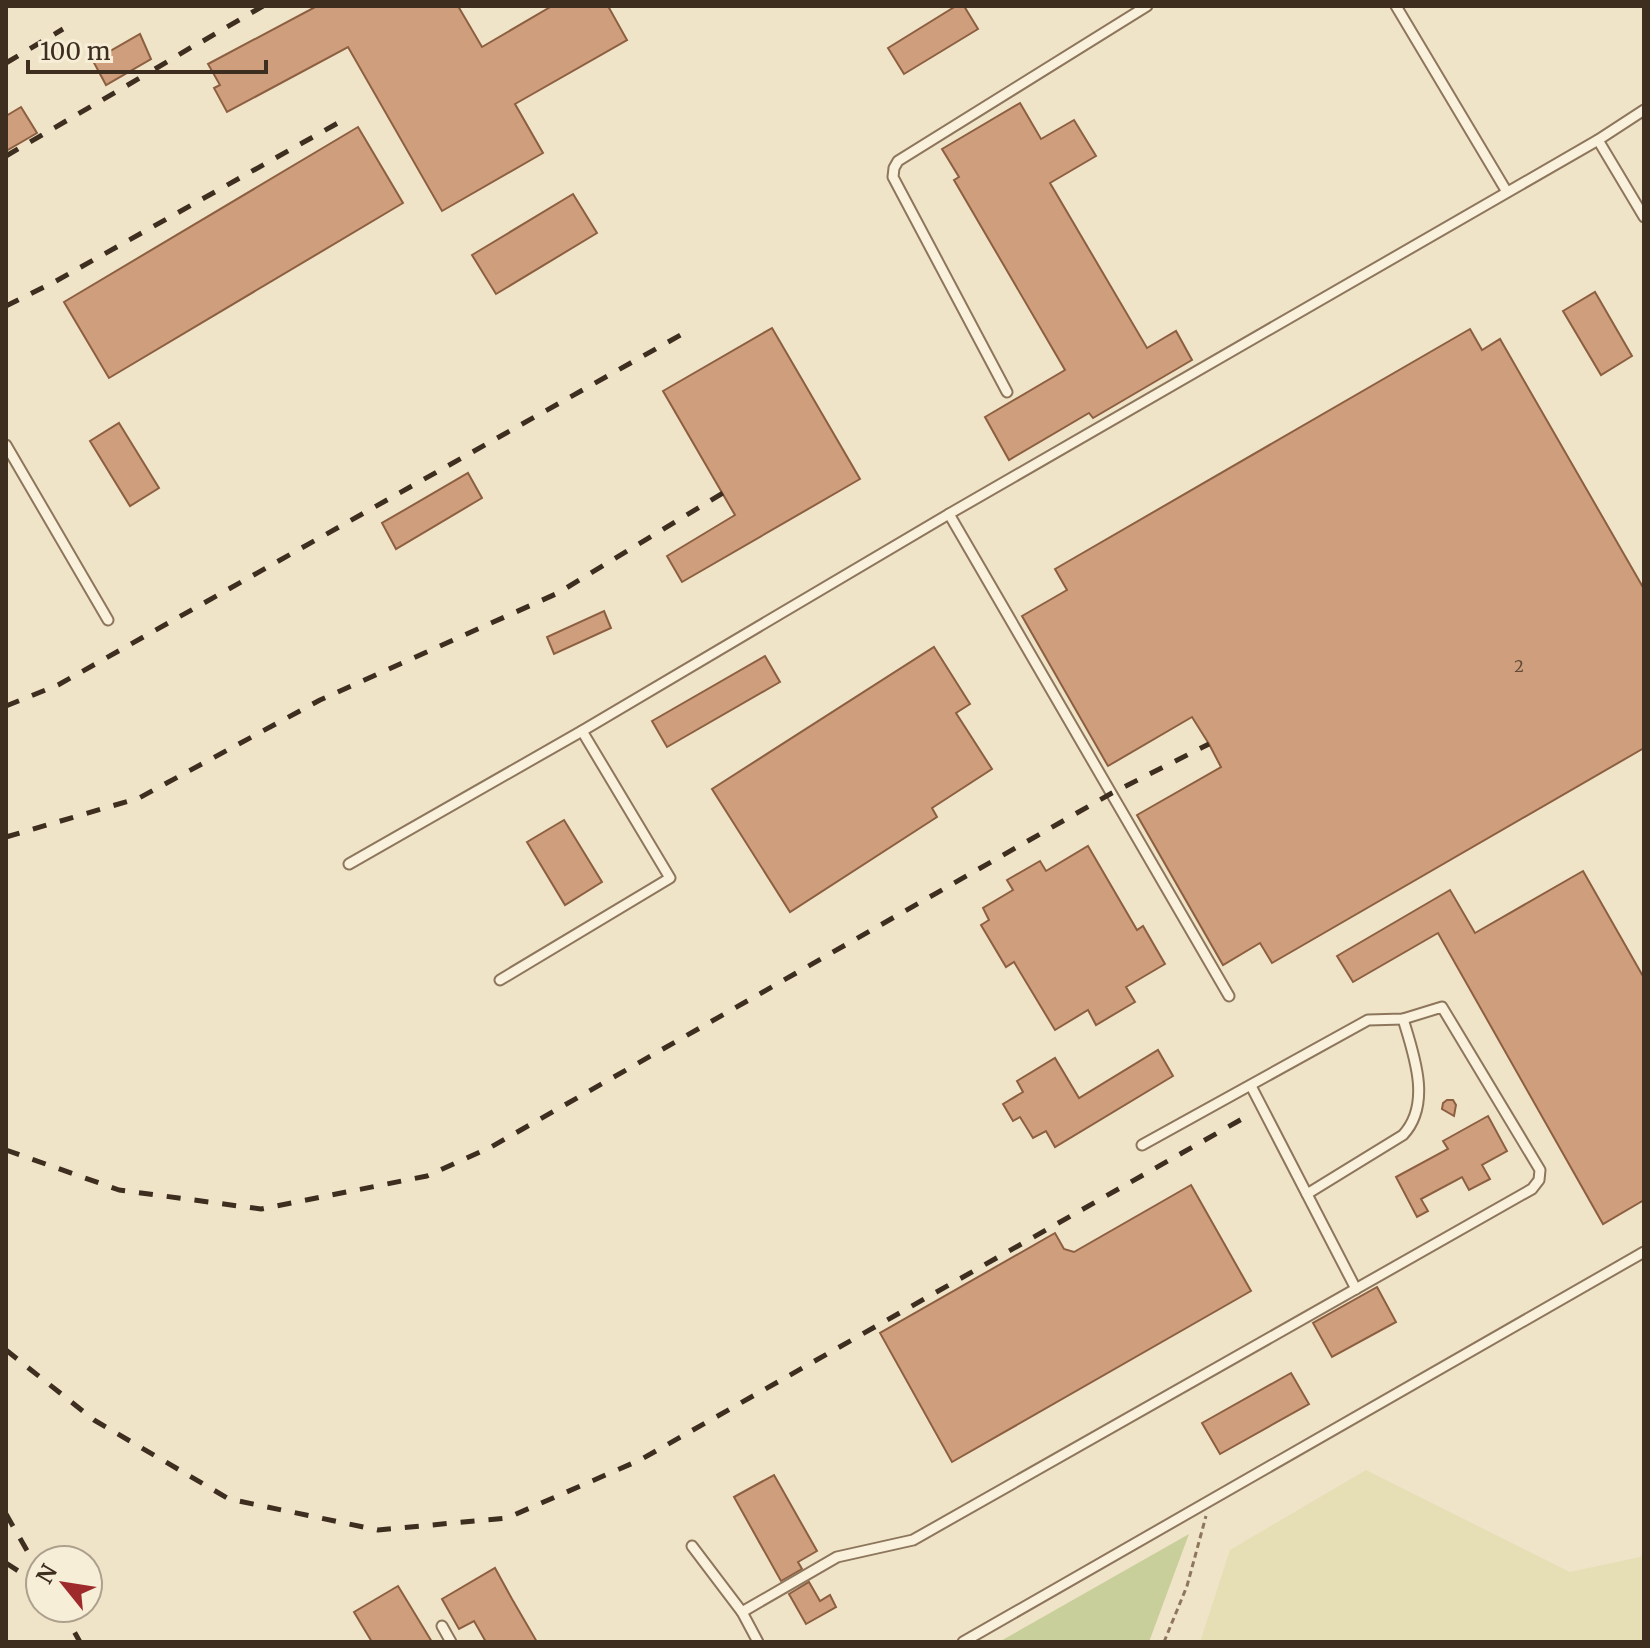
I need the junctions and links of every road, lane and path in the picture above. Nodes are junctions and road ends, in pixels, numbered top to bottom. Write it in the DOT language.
graph roads {
  1 [pos="1147,6"];
  2 [pos="1396,6"];
  3 [pos="1644,110"];
  4 [pos="1598,140"];
  5 [pos="1507,192"];
  6 [pos="1644,217"];
  7 [pos="1007,392"];
  8 [pos="6,445"];
  9 [pos="949,514"];
  10 [pos="108,620"];
  11 [pos="582,731"];
  12 [pos="349,864"];
  13 [pos="500,980"];
  14 [pos="1229,996"];
  15 [pos="1403,1019"];
  16 [pos="1251,1086"];
  17 [pos="1142,1145"];
  18 [pos="1307,1194"];
  19 [pos="1644,1252"];
  20 [pos="1356,1289"];
  21 [pos="1210,1501"];
  22 [pos="692,1546"];
  23 [pos="742,1612"];
  24 [pos="442,1626"];
  25 [pos="451,1642"];
  26 [pos="758,1642"];
  27 [pos="963,1642"];
  28 [pos="1164,1642"];
  1 -- 7 [label="lane"];
  2 -- 5 [label="lane"];
  3 -- 4 [label="lane"];
  4 -- 5 [label="lane"];
  4 -- 6 [label="lane"];
  5 -- 9 [label="lane"];
  8 -- 10 [label="lane"];
  9 -- 11 [label="lane"];
  9 -- 14 [label="lane"];
  11 -- 12 [label="lane"];
  11 -- 13 [label="lane"];
  15 -- 16 [label="lane"];
  15 -- 18 [label="lane"];
  15 -- 20 [label="lane"];
  16 -- 17 [label="lane"];
  16 -- 18 [label="lane"];
  18 -- 20 [label="lane"];
  19 -- 21 [label="lane"];
  20 -- 23 [label="lane"];
  21 -- 27 [label="lane"];
  21 -- 28 [label="path"];
  22 -- 23 [label="lane"];
  23 -- 26 [label="lane"];
  24 -- 25 [label="lane"];
}
